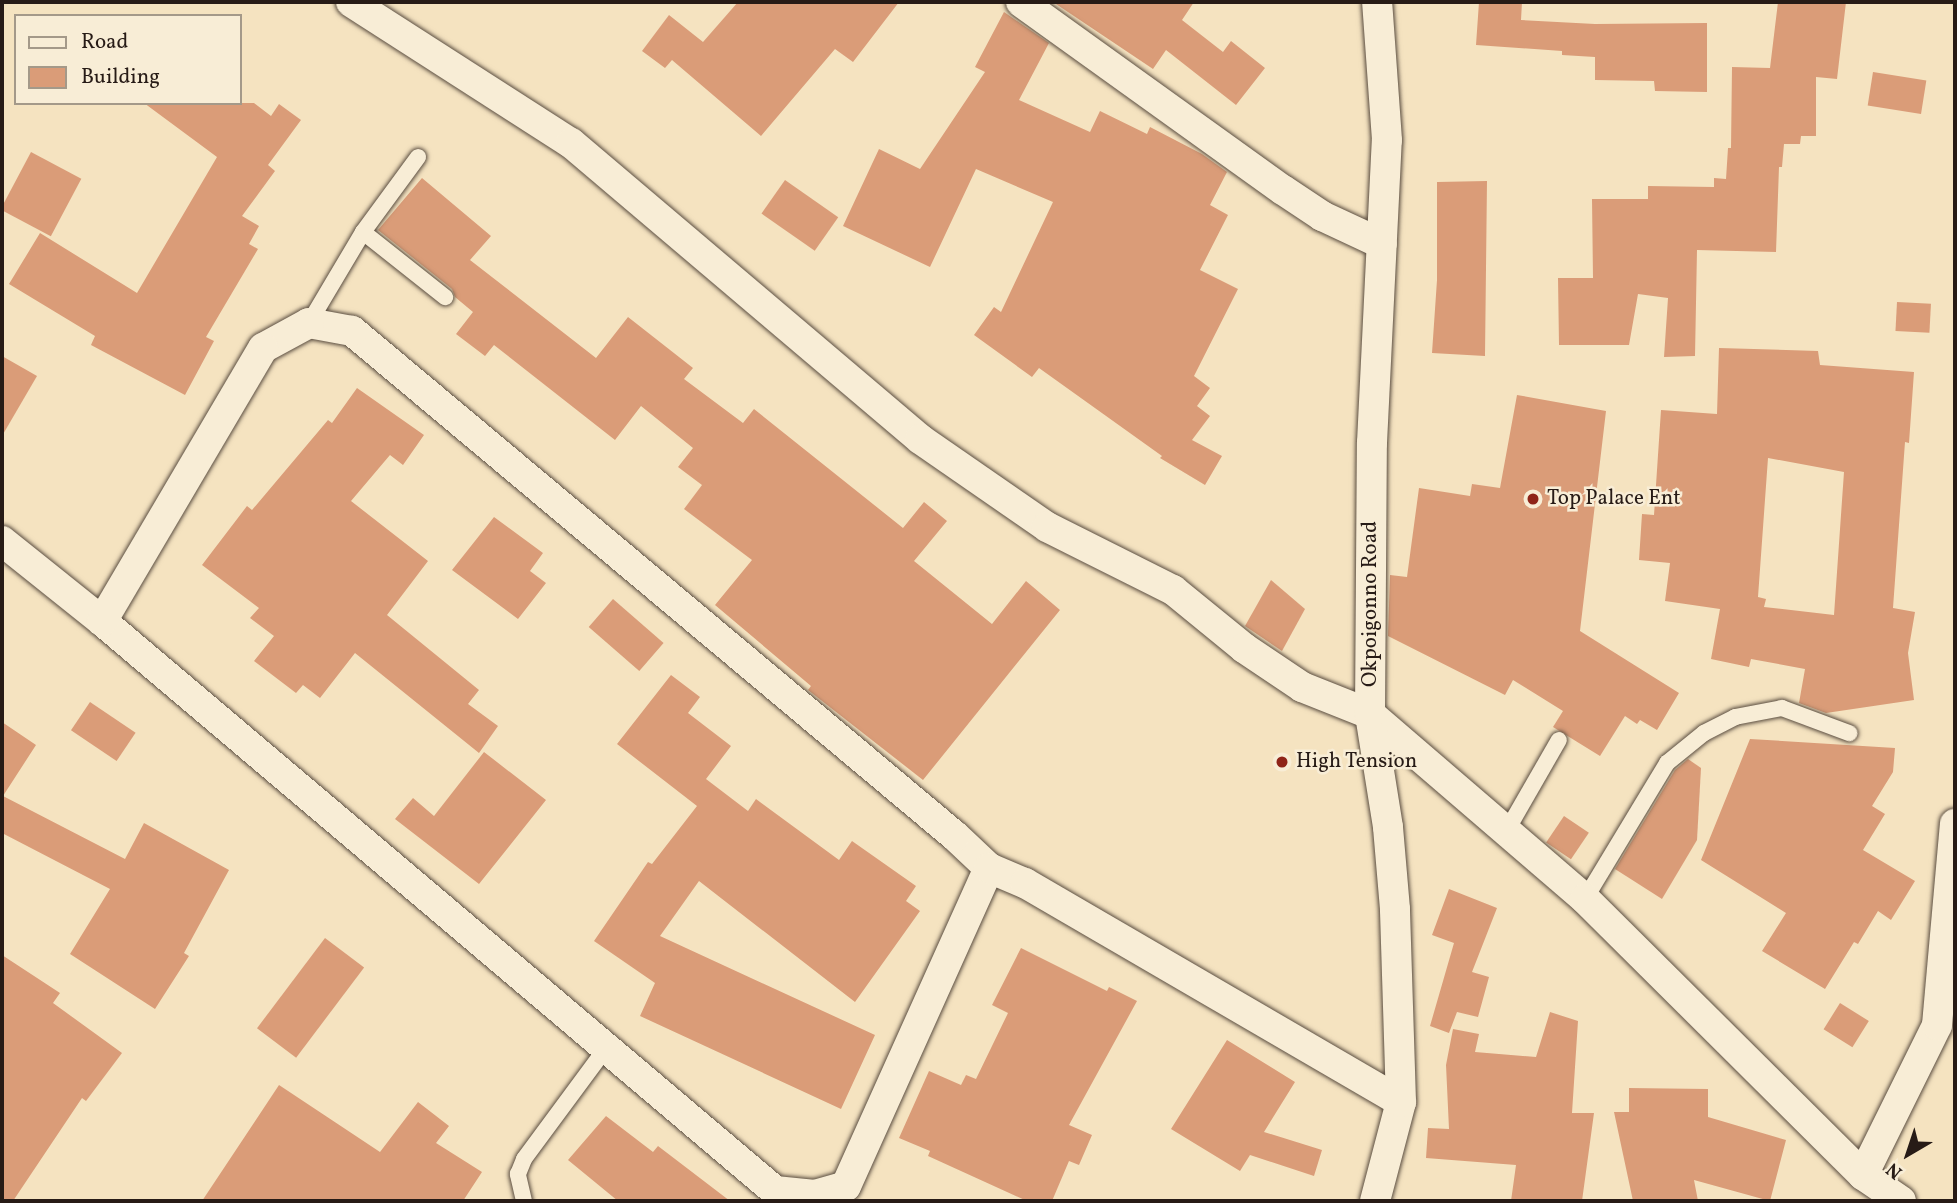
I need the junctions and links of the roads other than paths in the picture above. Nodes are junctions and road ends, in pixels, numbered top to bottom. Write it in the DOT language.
graph roads {
  1 [pos="351,2"];
  2 [pos="1021,2"];
  3 [pos="1377,2"];
  4 [pos="418,157"];
  5 [pos="363,232"];
  6 [pos="1382,244"];
  7 [pos="445,297"];
  8 [pos="309,323"];
  9 [pos="2,541"];
  10 [pos="102,621"];
  11 [pos="1370,714"];
  12 [pos="1849,733"];
  13 [pos="1559,740"];
  14 [pos="1955,824"];
  15 [pos="1506,832"];
  16 [pos="989,868"];
  17 [pos="1585,899"];
  18 [pos="606,1048"];
  19 [pos="1401,1102"];
  20 [pos="1863,1175"];
  21 [pos="524,1201"];
  22 [pos="1375,1201"];
  23 [pos="1901,1201"];
  1 -- 11 [label="street"];
  2 -- 6 [label="street"];
  3 -- 6 [label="street, Okpoigonno Road"];
  4 -- 5 [label="lane"];
  5 -- 7 [label="lane"];
  5 -- 8 [label="lane"];
  6 -- 11 [label="street, Okpoigonno Road"];
  8 -- 10 [label="street"];
  8 -- 16 [label="street"];
  9 -- 10 [label="street"];
  10 -- 18 [label="street"];
  11 -- 15 [label="street"];
  11 -- 19 [label="street, Okpoigonno Road"];
  12 -- 17 [label="lane"];
  13 -- 15 [label="lane"];
  14 -- 20 [label="street"];
  15 -- 17 [label="street"];
  16 -- 18 [label="street"];
  16 -- 19 [label="street"];
  17 -- 20 [label="street"];
  18 -- 21 [label="lane"];
  19 -- 22 [label="street, Okpoigonno Road"];
  20 -- 23 [label="street"];
}
